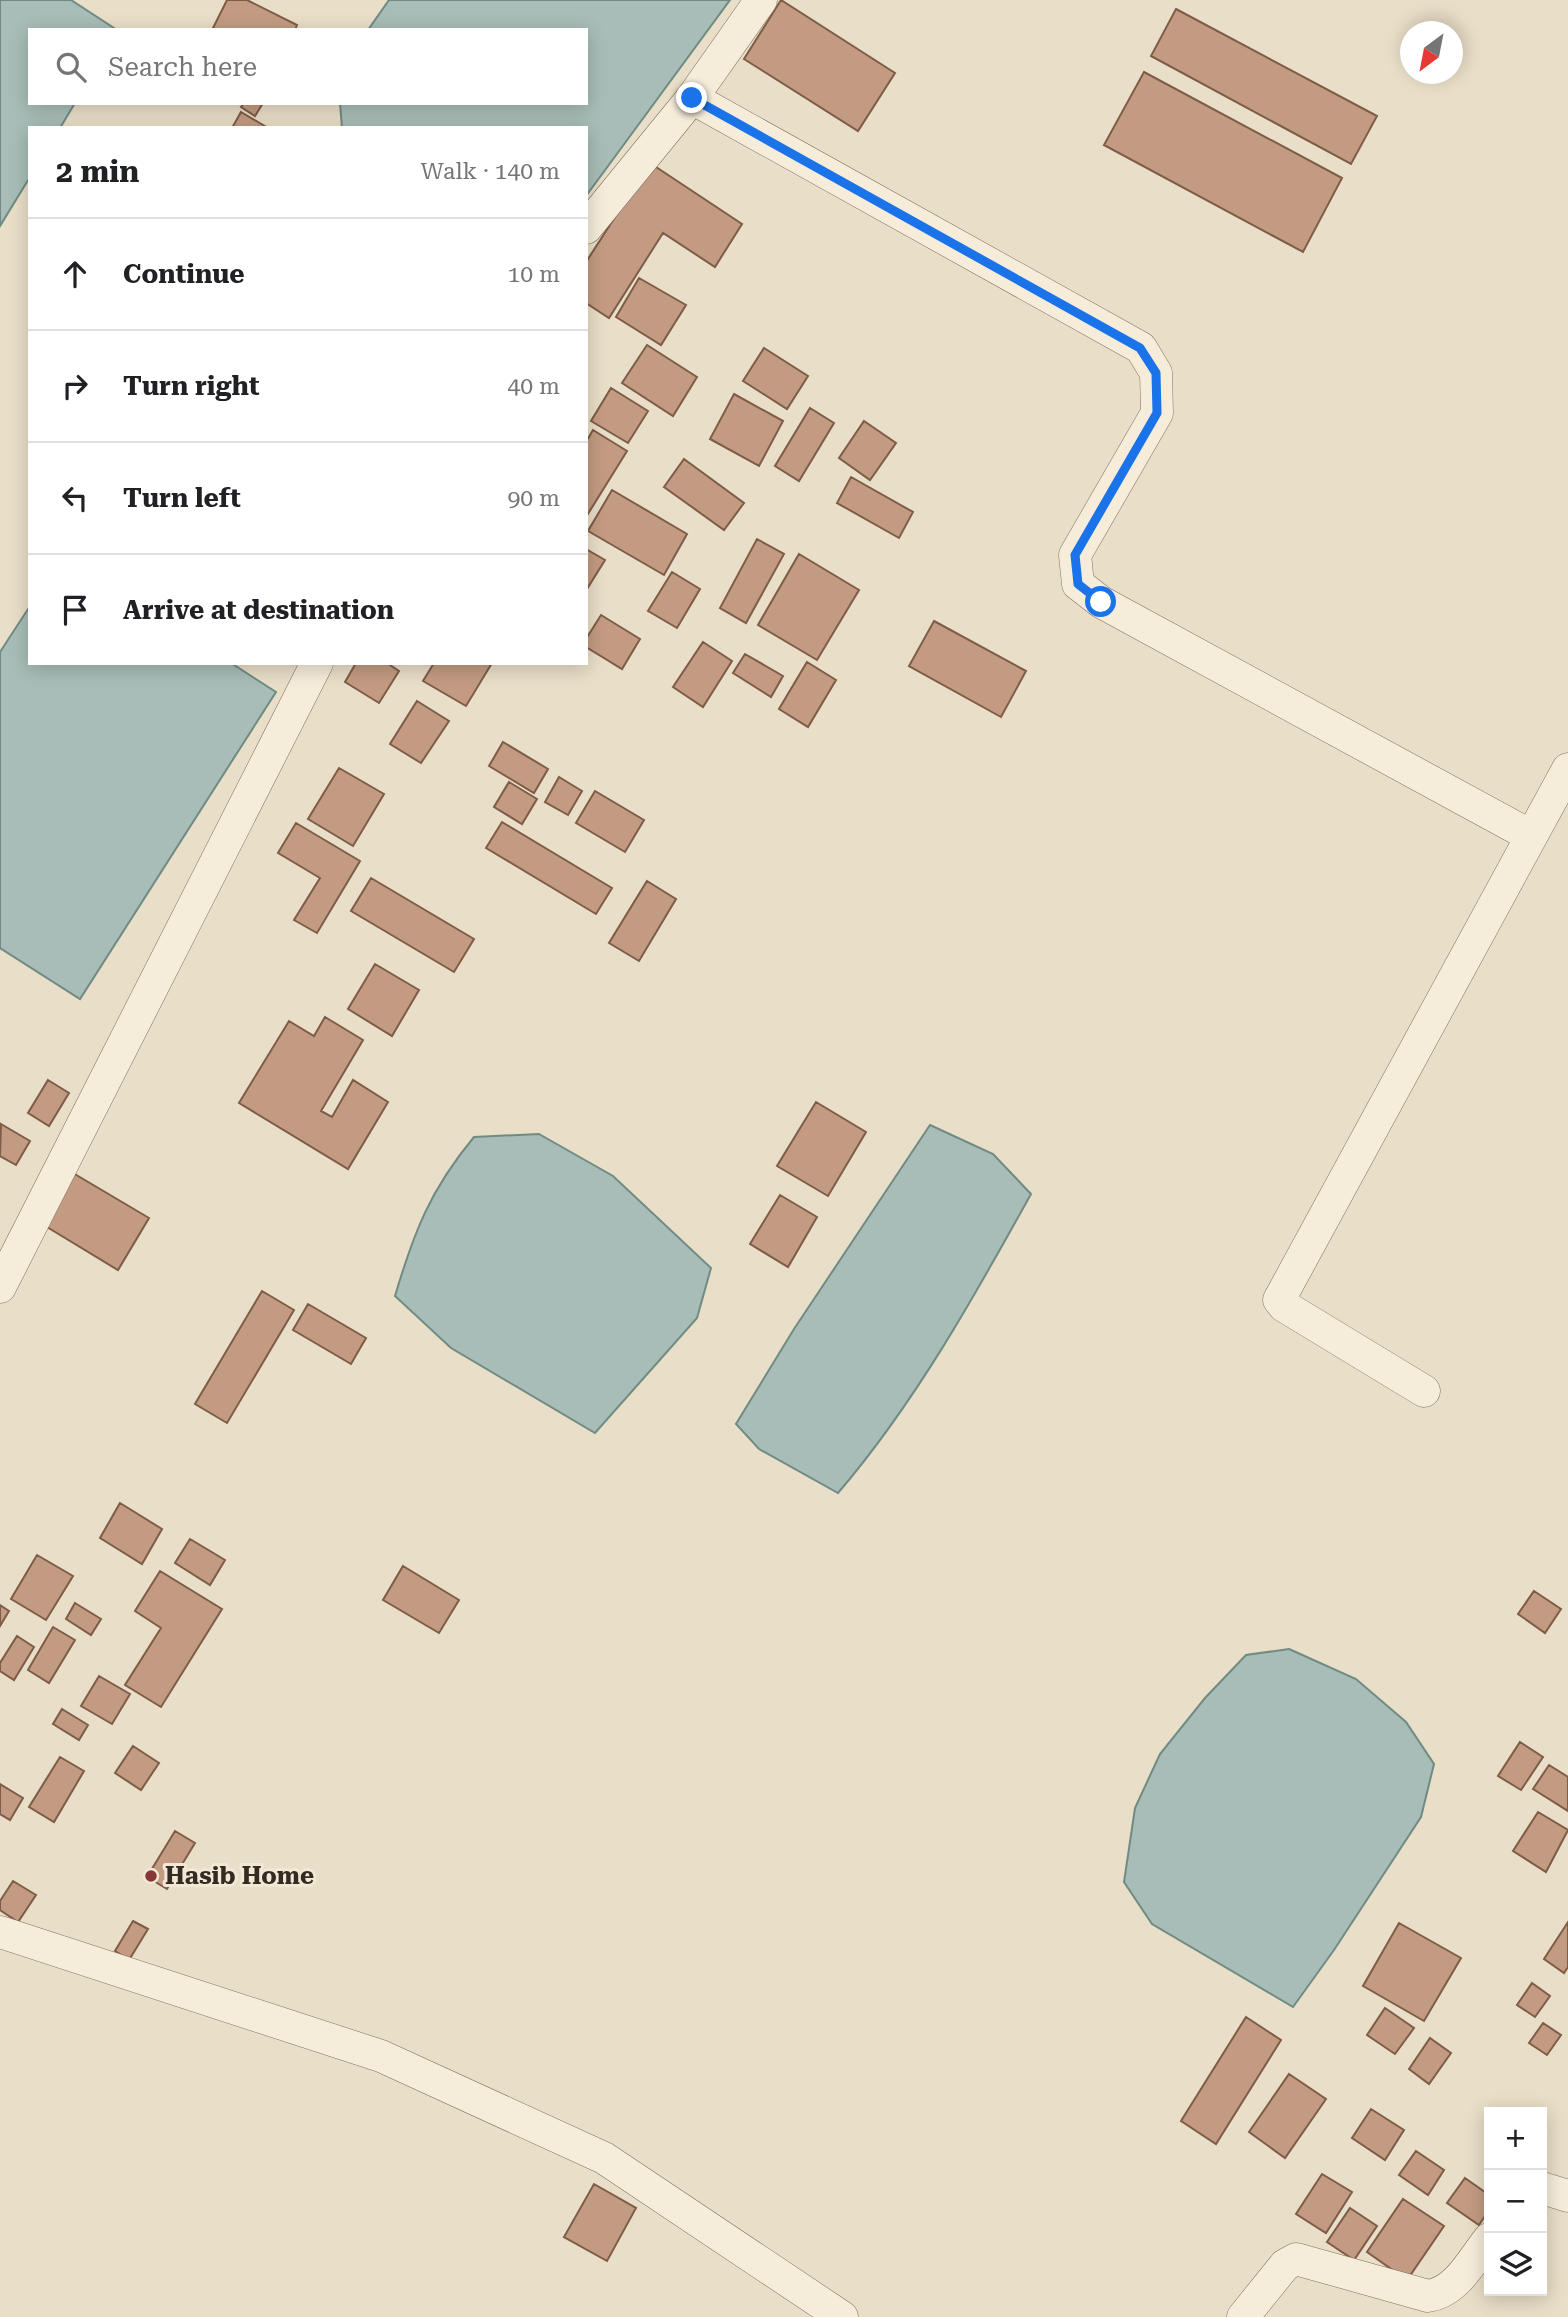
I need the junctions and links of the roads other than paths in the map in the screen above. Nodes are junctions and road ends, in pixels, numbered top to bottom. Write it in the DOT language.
graph roads {
  1 [pos="761,0"];
  2 [pos="692,98"];
  3 [pos="588,226"];
  4 [pos="316,665"];
  5 [pos="1568,769"];
  6 [pos="1531,836"];
  7 [pos="0,1287"];
  8 [pos="1424,1391"];
  9 [pos="0,1932"];
  10 [pos="1547,2190"];
  11 [pos="1568,2196"];
  12 [pos="1484,2245"];
  13 [pos="842,2317"];
  14 [pos="1243,2317"];
  1 -- 2 [label="street"];
  2 -- 3 [label="street"];
  2 -- 6 [label="street"];
  4 -- 7 [label="street"];
  5 -- 6 [label="street"];
  6 -- 8 [label="street"];
  9 -- 13 [label="street"];
  10 -- 11 [label="street"];
  12 -- 14 [label="street"];
}
